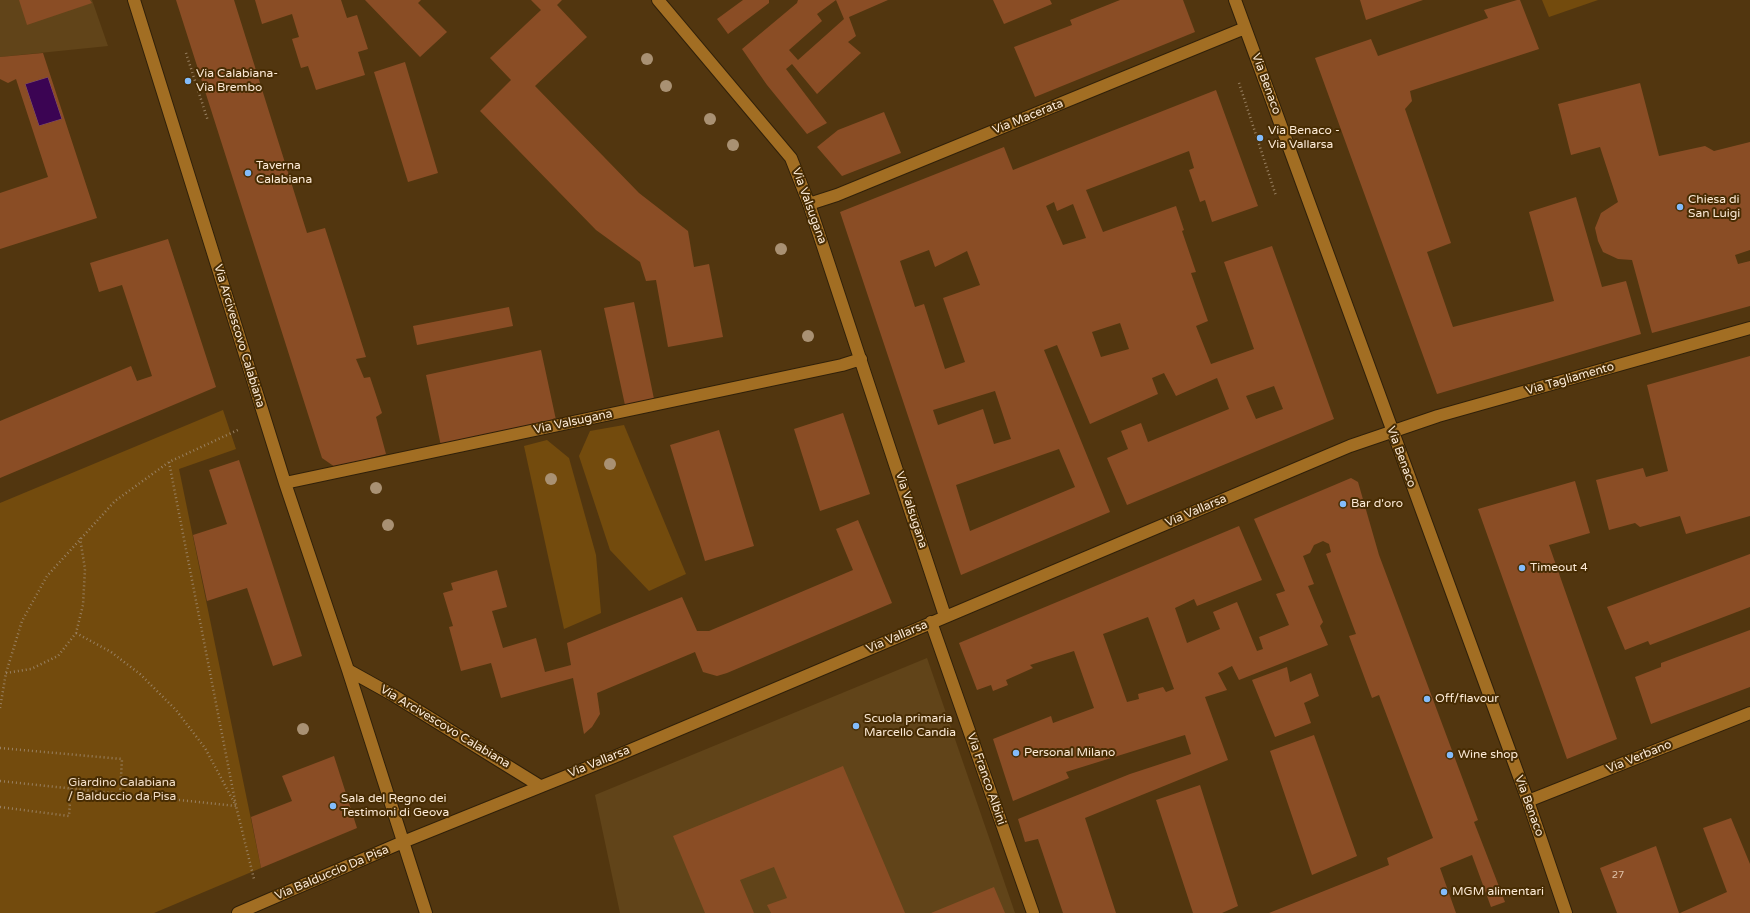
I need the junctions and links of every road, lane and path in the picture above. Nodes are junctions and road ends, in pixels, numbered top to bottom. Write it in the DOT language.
graph roads {
  1 [pos="134,0"];
  2 [pos="658,0"];
  3 [pos="1235,0"];
  4 [pos="1245,28"];
  5 [pos="186,53"];
  6 [pos="1239,83"];
  7 [pos="208,121"];
  8 [pos="1276,196"];
  9 [pos="809,204"];
  10 [pos="1750,328"];
  11 [pos="861,359"];
  12 [pos="240,429"];
  13 [pos="1391,431"];
  14 [pos="169,462"];
  15 [pos="285,483"];
  16 [pos="80,538"];
  17 [pos="945,616"];
  18 [pos="931,622"];
  19 [pos="76,633"];
  20 [pos="348,670"];
  21 [pos="6,673"];
  22 [pos="1,701"];
  23 [pos="0,708"];
  24 [pos="1750,713"];
  25 [pos="0,748"];
  26 [pos="0,781"];
  27 [pos="540,786"];
  28 [pos="71,788"];
  29 [pos="120,793"];
  30 [pos="1528,801"];
  31 [pos="236,806"];
  32 [pos="0,808"];
  33 [pos="403,842"];
  34 [pos="254,879"];
  35 [pos="238,913"];
  36 [pos="426,913"];
  37 [pos="1033,913"];
  38 [pos="1566,913"];
  1 -- 15 [label="street, Via Arcivescovo Calabiana"];
  2 -- 9 [label="street, Via Valsugana"];
  3 -- 4 [label="street, Via Benaco"];
  4 -- 9 [label="street, Via Macerata"];
  4 -- 13 [label="street, Via Benaco"];
  5 -- 7 [label="path"];
  6 -- 8 [label="path"];
  9 -- 11 [label="street, Via Valsugana"];
  10 -- 13 [label="street, Via Tagliamento"];
  11 -- 15 [label="street, Via Valsugana"];
  11 -- 17 [label="street, Via Valsugana"];
  12 -- 14 [label="path"];
  13 -- 17 [label="street, Via Vallarsa"];
  13 -- 30 [label="street, Via Benaco"];
  14 -- 16 [label="path"];
  14 -- 31 [label="path"];
  15 -- 20 [label="street, Via Arcivescovo Calabiana"];
  16 -- 19 [label="path"];
  16 -- 21 [label="path"];
  17 -- 18 [label="street, Via Vallarsa"];
  18 -- 27 [label="street, Via Vallarsa"];
  18 -- 37 [label="street, Via Franco Albini"];
  19 -- 21 [label="path"];
  19 -- 31 [label="path"];
  20 -- 27 [label="street, Via Arcivescovo Calabiana"];
  20 -- 33 [label="street, Via Arcivescovo Calabiana"];
  21 -- 22 [label="path"];
  22 -- 23 [label="path"];
  24 -- 30 [label="street, Via Verbano"];
  25 -- 29 [label="path"];
  26 -- 28 [label="path"];
  27 -- 33 [label="street, Via Vallarsa"];
  28 -- 29 [label="path"];
  28 -- 32 [label="path"];
  29 -- 31 [label="path"];
  30 -- 38 [label="street, Via Benaco"];
  31 -- 34 [label="path"];
  33 -- 35 [label="street, Via Balduccio Da Pisa"];
  33 -- 36 [label="street, Via Arcivescovo Calabiana"];
}
